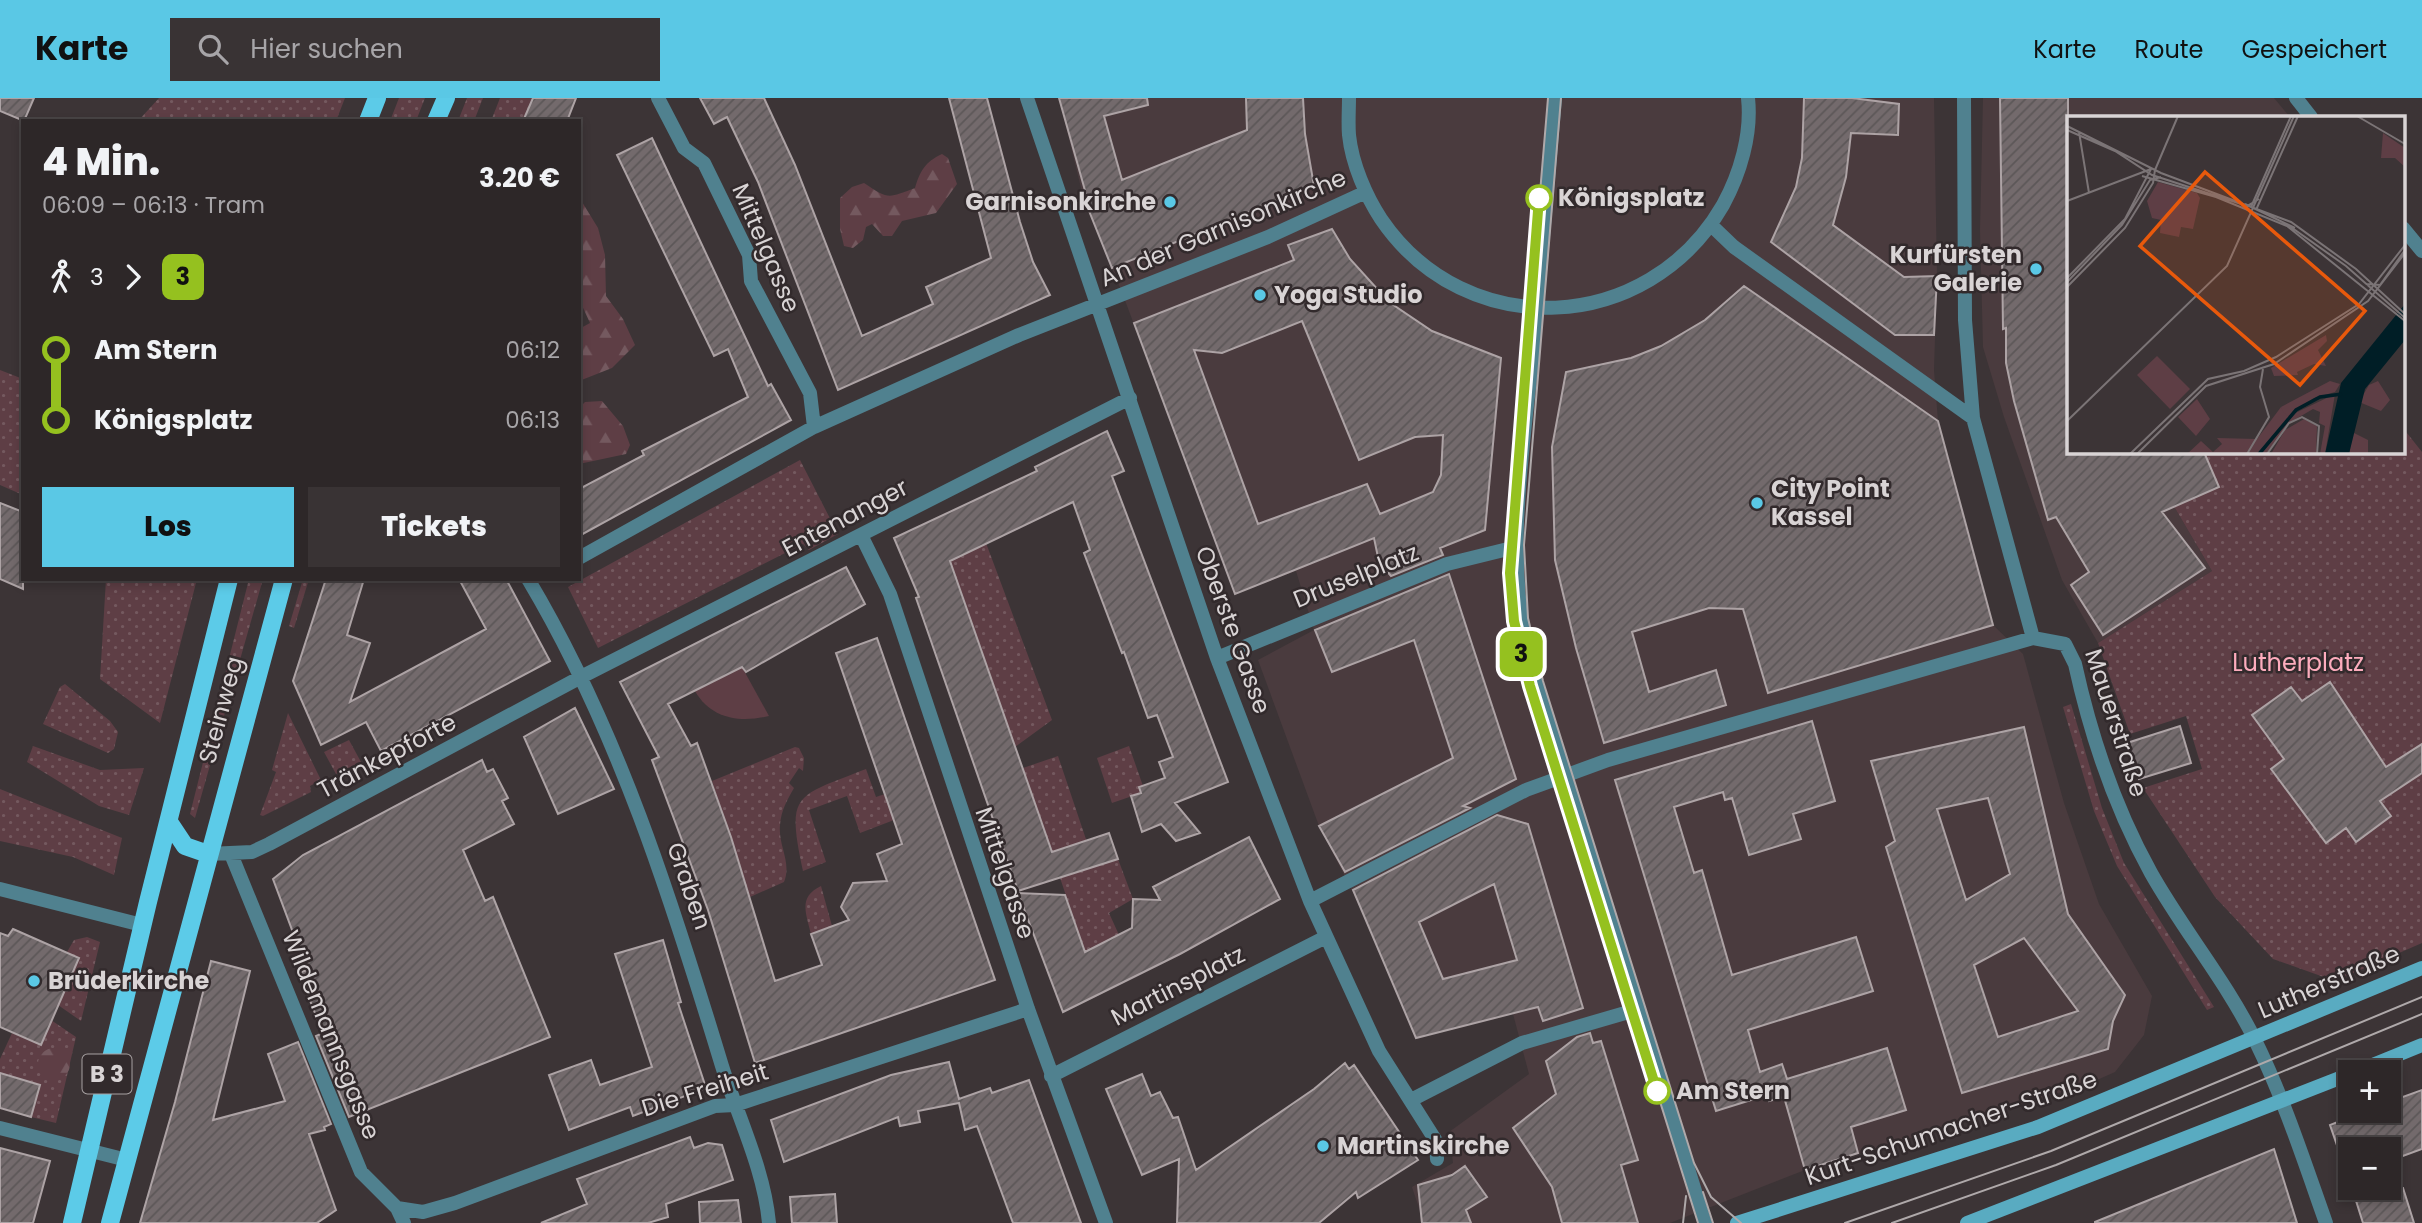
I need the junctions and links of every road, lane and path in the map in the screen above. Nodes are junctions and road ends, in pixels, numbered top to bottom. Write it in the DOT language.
graph roads {
  1 [pos="377,98"];
  2 [pos="446,98"];
  3 [pos="658,98"];
  4 [pos="1027,98"];
  5 [pos="1349,98"];
  6 [pos="1555,98"];
  7 [pos="1748,98"];
  8 [pos="1964,98"];
  9 [pos="2296,98"];
  10 [pos="2310,116"];
  11 [pos="369,119"];
  12 [pos="437,119"];
  13 [pos="1366,192"];
  14 [pos="1711,225"];
  15 [pos="2404,229"];
  16 [pos="2422,251"];
  17 [pos="1097,306"];
  18 [pos="1537,308"];
  19 [pos="1130,398"];
  20 [pos="1973,418"];
  21 [pos="814,427"];
  22 [pos="862,537"];
  23 [pos="1516,547"];
  24 [pos="581,557"];
  25 [pos="229,581"];
  26 [pos="283,581"];
  27 [pos="533,581"];
  28 [pos="2033,638"];
  29 [pos="1217,658"];
  30 [pos="581,677"];
  31 [pos="1566,775"];
  32 [pos="169,822"];
  33 [pos="208,854"];
  34 [pos="230,854"];
  35 [pos="0,889"];
  36 [pos="1310,901"];
  37 [pos="142,925"];
  38 [pos="1326,937"];
  39 [pos="2422,968"];
  40 [pos="1028,1009"];
  41 [pos="1639,1009"];
  42 [pos="2254,1038"];
  43 [pos="2422,1045"];
  44 [pos="2384,1060"];
  45 [pos="1051,1076"];
  46 [pos="2338,1078"];
  47 [pos="1411,1100"];
  48 [pos="2282,1100"];
  49 [pos="735,1105"];
  50 [pos="0,1128"];
  51 [pos="88,1152"];
  52 [pos="1437,1159"];
  53 [pos="127,1160"];
  54 [pos="397,1208"];
  55 [pos="72,1223"];
  56 [pos="110,1223"];
  57 [pos="404,1223"];
  58 [pos="769,1223"];
  59 [pos="1106,1223"];
  60 [pos="1705,1223"];
  61 [pos="1737,1223"];
  62 [pos="1967,1223"];
  63 [pos="2326,1223"];
  1 -- 11 [label="main road"];
  2 -- 12 [label="main road"];
  3 -- 21 [label="street, Mittelgasse"];
  4 -- 17 [label="street, Oberste Gasse"];
  5 -- 13 [label="street"];
  6 -- 18 [label="street"];
  7 -- 14 [label="street"];
  8 -- 20 [label="street"];
  9 -- 10 [label="street"];
  13 -- 17 [label="street, An der Garnisonkirche"];
  13 -- 18 [label="street"];
  14 -- 18 [label="street"];
  14 -- 20 [label="street"];
  15 -- 16 [label="street"];
  17 -- 19 [label="street, Oberste Gasse"];
  17 -- 21 [label="street"];
  18 -- 23 [label="street"];
  19 -- 22 [label="street, Entenanger"];
  19 -- 29 [label="street, Oberste Gasse"];
  20 -- 28 [label="street"];
  21 -- 24 [label="street"];
  22 -- 30 [label="street, Entenanger"];
  22 -- 40 [label="street, Mittelgasse"];
  23 -- 29 [label="street, Druselplatz"];
  23 -- 31 [label="street"];
  25 -- 32 [label="main road, Steinweg / B 3"];
  26 -- 33 [label="main road, Steinweg / B 3"];
  27 -- 30 [label="street, Graben"];
  28 -- 31 [label="street"];
  28 -- 42 [label="street, Mauerstraße"];
  29 -- 36 [label="street, Oberste Gasse"];
  30 -- 34 [label="street, Tränkepforte"];
  30 -- 49 [label="street, Graben"];
  31 -- 36 [label="street"];
  31 -- 41 [label="street"];
  32 -- 33 [label="main road"];
  32 -- 37 [label="main road, Steinweg / B 3"];
  33 -- 34 [label="street, Tränkepforte"];
  33 -- 53 [label="main road, Steinweg / B 3"];
  34 -- 54 [label="street, Wildemannsgasse"];
  35 -- 37 [label="street"];
  36 -- 38 [label="street, Oberste Gasse"];
  37 -- 51 [label="main road, B 3"];
  38 -- 45 [label="street, Martinsplatz"];
  38 -- 47 [label="street, Oberste Gasse"];
  39 -- 42 [label="main road, Lutherstraße"];
  40 -- 45 [label="street, Mittelgasse"];
  40 -- 49 [label="street, Die Freiheit"];
  41 -- 47 [label="street"];
  41 -- 60 [label="street"];
  42 -- 48 [label="street, Mauerstraße"];
  42 -- 61 [label="main road, Kurt-Schumacher-Straße"];
  43 -- 44 [label="main road"];
  45 -- 59 [label="street, Mittelgasse"];
  46 -- 48 [label="main road"];
  47 -- 52 [label="street, Oberste Gasse"];
  48 -- 62 [label="main road"];
  48 -- 63 [label="street, Mauerstraße"];
  49 -- 54 [label="street, Die Freiheit"];
  49 -- 58 [label="street, Graben"];
  50 -- 51 [label="street"];
  51 -- 53 [label="street"];
  51 -- 55 [label="main road, B 3"];
  53 -- 56 [label="main road, B 3"];
  54 -- 57 [label="street, Wildemannsgasse"];
}
